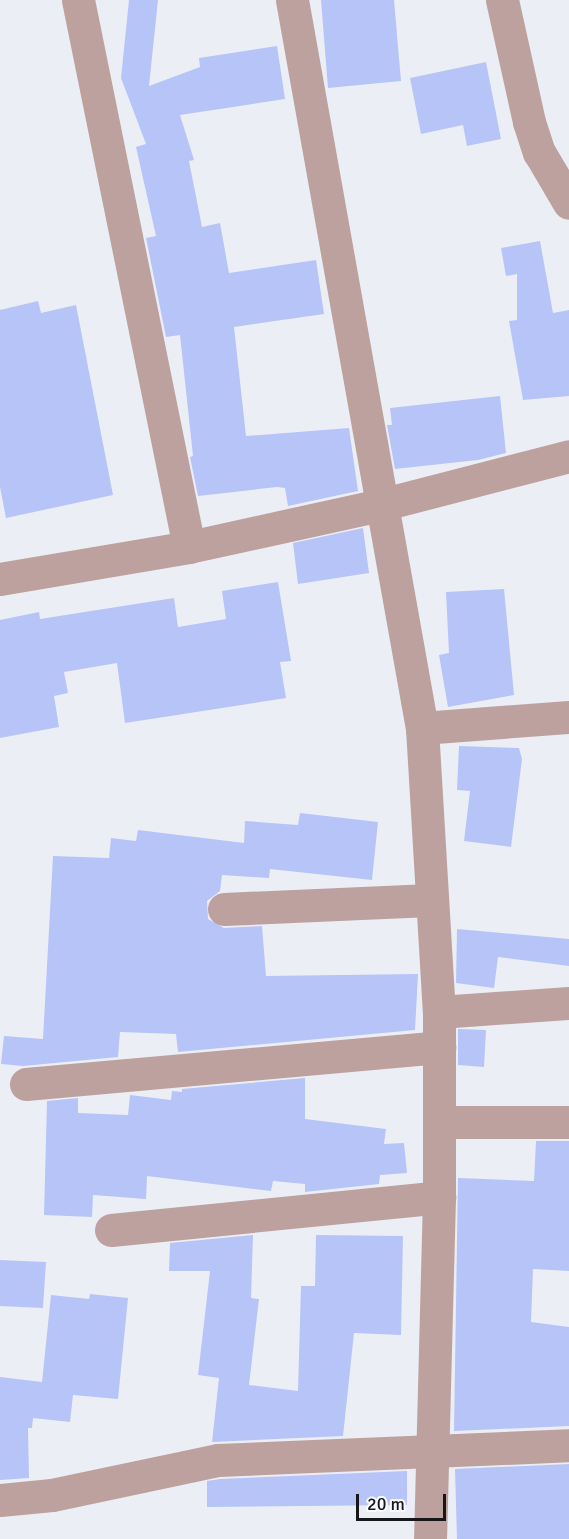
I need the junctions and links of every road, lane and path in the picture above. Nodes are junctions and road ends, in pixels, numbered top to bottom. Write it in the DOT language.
graph roads {
  1 [pos="78,0"];
  2 [pos="292,0"];
  3 [pos="502,0"];
  4 [pos="569,203"];
  5 [pos="569,456"];
  6 [pos="384,504"];
  7 [pos="189,547"];
  8 [pos="0,579"];
  9 [pos="569,717"];
  10 [pos="422,728"];
  11 [pos="430,900"];
  12 [pos="224,909"];
  13 [pos="569,1003"];
  14 [pos="439,1012"];
  15 [pos="439,1047"];
  16 [pos="26,1084"];
  17 [pos="439,1122"];
  18 [pos="569,1122"];
  19 [pos="439,1197"];
  20 [pos="111,1230"];
  21 [pos="569,1445"];
  22 [pos="430,1453"];
  23 [pos="0,1500"];
  24 [pos="430,1539"];
  1 -- 7 [label="street"];
  2 -- 6 [label="street"];
  3 -- 4 [label="street"];
  5 -- 6 [label="street"];
  6 -- 7 [label="street"];
  6 -- 10 [label="street"];
  7 -- 8 [label="street"];
  9 -- 10 [label="street"];
  10 -- 11 [label="street"];
  11 -- 12 [label="street"];
  11 -- 14 [label="street"];
  13 -- 14 [label="street"];
  14 -- 15 [label="street"];
  15 -- 16 [label="street"];
  15 -- 17 [label="street"];
  17 -- 18 [label="street"];
  17 -- 19 [label="street"];
  19 -- 20 [label="street"];
  19 -- 22 [label="street"];
  21 -- 22 [label="street"];
  22 -- 23 [label="street"];
  22 -- 24 [label="street"];
}
